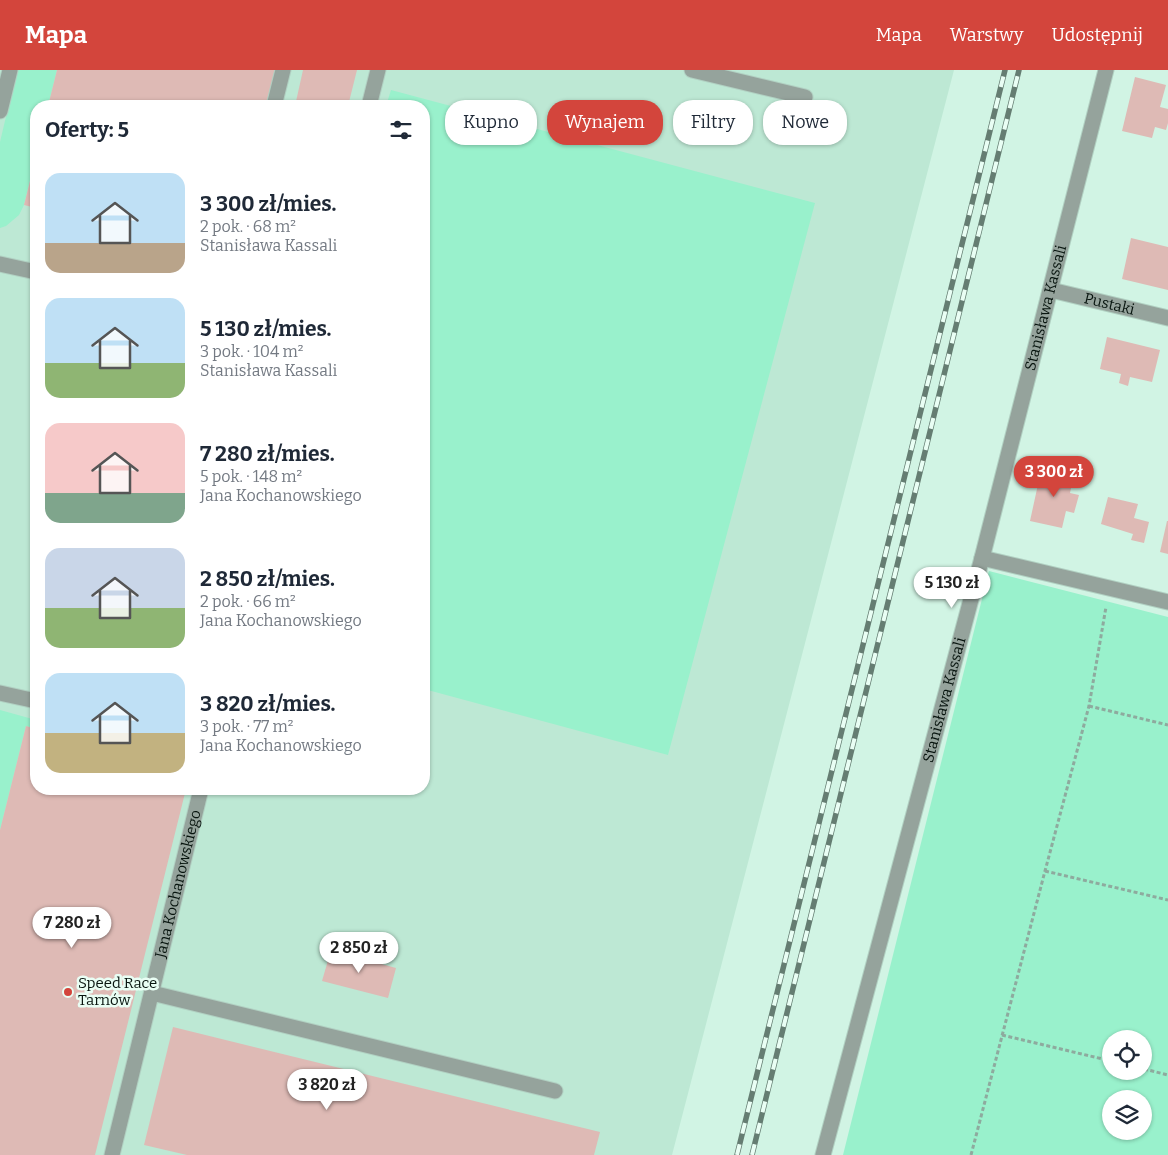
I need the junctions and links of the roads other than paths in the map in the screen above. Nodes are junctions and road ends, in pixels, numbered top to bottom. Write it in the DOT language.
graph roads {
  1 [pos="10,70"];
  2 [pos="283,70"];
  3 [pos="378,70"];
  4 [pos="692,70"];
  5 [pos="1106,70"];
  6 [pos="805,97"];
  7 [pos="276,100"];
  8 [pos="371,100"];
  9 [pos="0,110"];
  10 [pos="0,264"];
  11 [pos="30,271"];
  12 [pos="1051,290"];
  13 [pos="1168,318"];
  14 [pos="982,558"];
  15 [pos="1168,602"];
  16 [pos="0,692"];
  17 [pos="30,700"];
  18 [pos="200,795"];
  19 [pos="152,993"];
  20 [pos="555,1091"];
  21 [pos="112,1155"];
  22 [pos="823,1155"];
  1 -- 9 [label="street"];
  2 -- 7 [label="street"];
  3 -- 8 [label="street"];
  4 -- 6 [label="street"];
  5 -- 12 [label="street, Stanisława Kassali"];
  10 -- 11 [label="street"];
  12 -- 13 [label="street, Pustaki"];
  12 -- 14 [label="street, Stanisława Kassali"];
  14 -- 15 [label="street"];
  14 -- 22 [label="street, Stanisława Kassali"];
  16 -- 17 [label="street"];
  18 -- 19 [label="street, Jana Kochanowskiego"];
  19 -- 20 [label="street"];
  19 -- 21 [label="street, Jana Kochanowskiego"];
}
